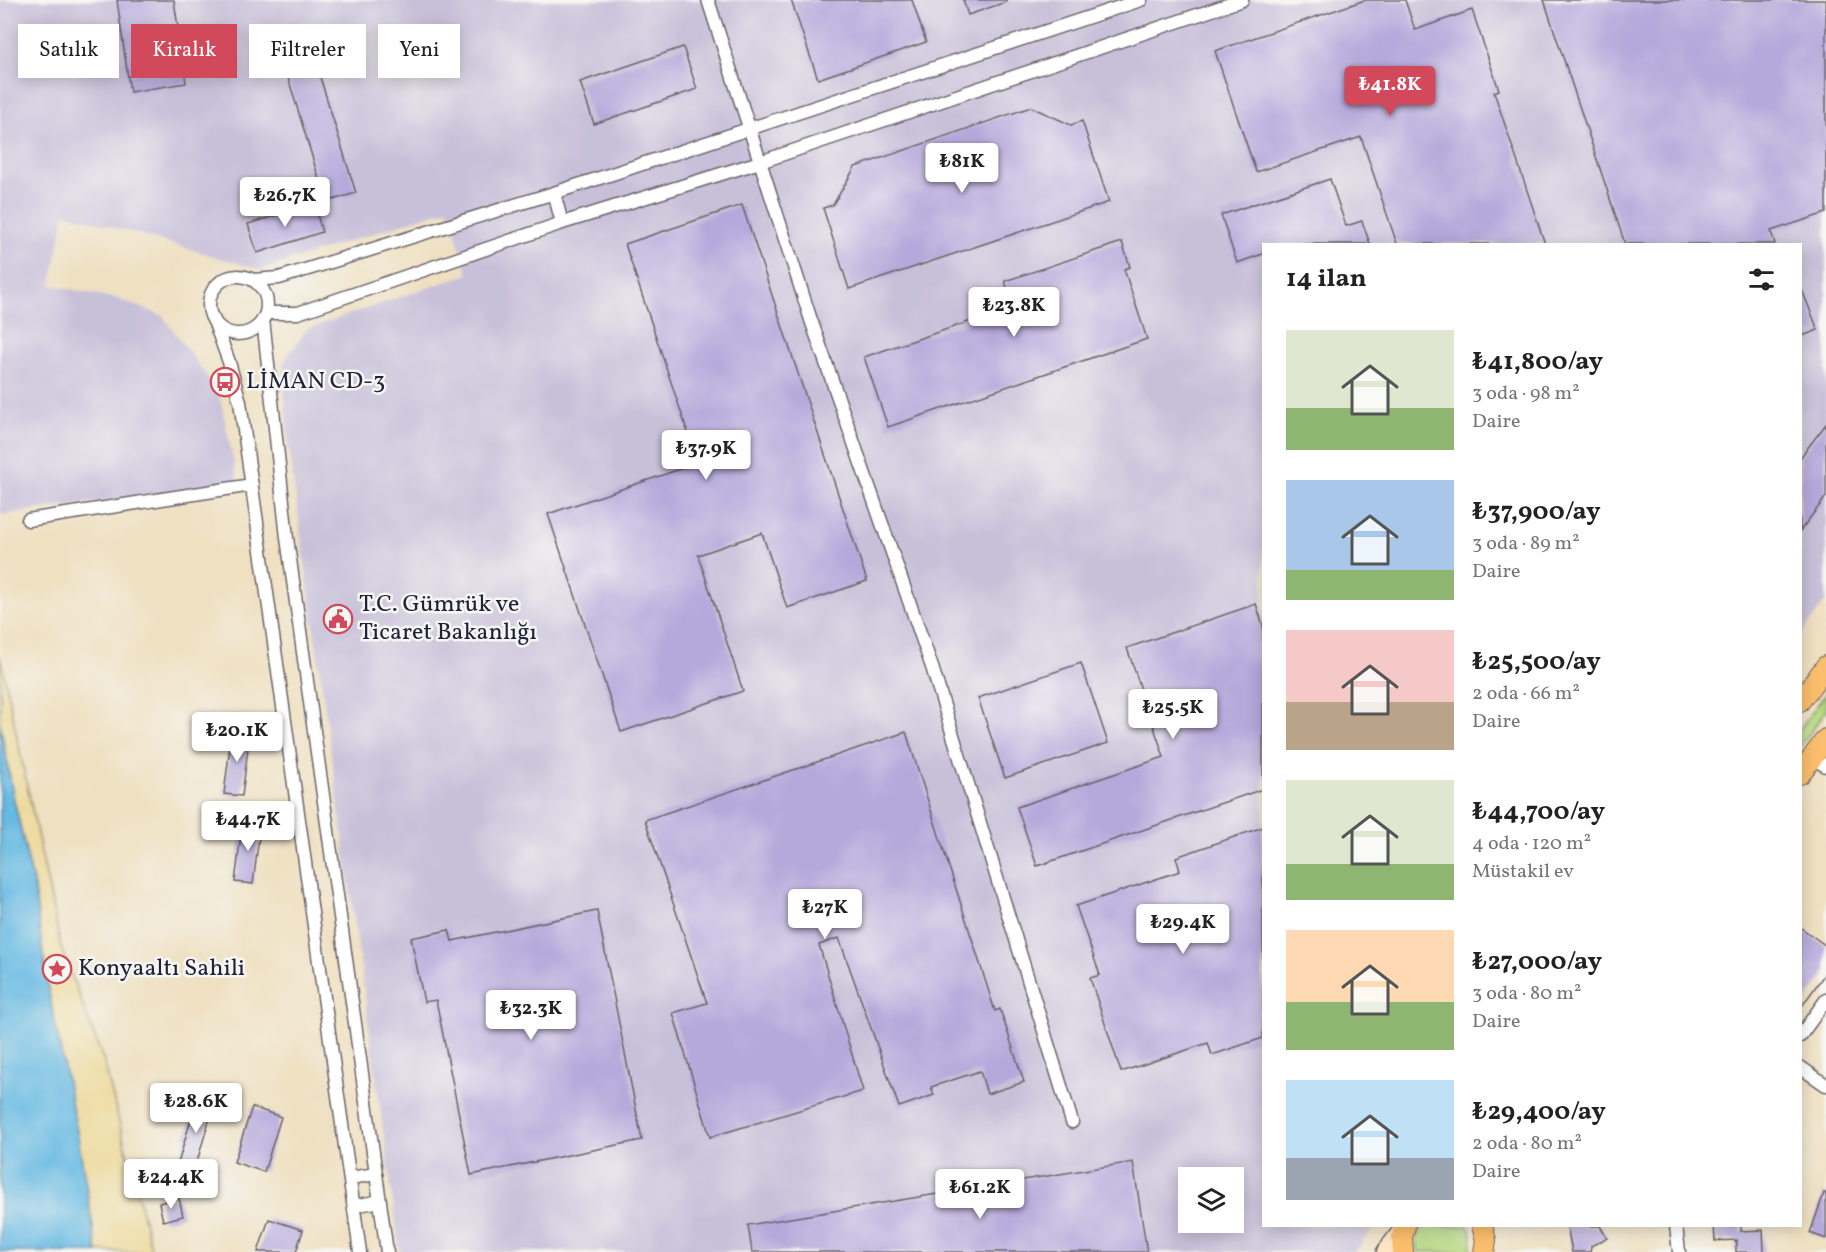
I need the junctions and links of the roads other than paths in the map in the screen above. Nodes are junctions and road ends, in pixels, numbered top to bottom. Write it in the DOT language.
graph roads {
  1 [pos="708,0"];
  2 [pos="1141,0"];
  3 [pos="1242,0"];
  4 [pos="750,128"];
  5 [pos="760,162"];
  6 [pos="554,194"];
  7 [pos="562,223"];
  8 [pos="253,280"];
  9 [pos="264,316"];
  10 [pos="213,318"];
  11 [pos="252,485"];
  12 [pos="28,520"];
  13 [pos="1826,666"];
  14 [pos="1802,698"];
  15 [pos="1826,739"];
  16 [pos="1819,762"];
  17 [pos="1802,773"];
  18 [pos="1826,1000"];
  19 [pos="1802,1033"];
  20 [pos="1802,1068"];
  21 [pos="1826,1085"];
  22 [pos="1072,1122"];
  23 [pos="376,1174"];
  24 [pos="350,1178"];
  25 [pos="380,1201"];
  26 [pos="354,1206"];
  27 [pos="1404,1227"];
  28 [pos="1405,1227"];
  29 [pos="1676,1227"];
  30 [pos="360,1252"];
  31 [pos="387,1252"];
  32 [pos="1386,1252"];
  33 [pos="1403,1252"];
  34 [pos="1679,1252"];
  1 -- 4 [label="street"];
  2 -- 4 [label="street"];
  3 -- 5 [label="street"];
  4 -- 5 [label="street"];
  4 -- 6 [label="street"];
  5 -- 7 [label="street"];
  5 -- 22 [label="street"];
  6 -- 7 [label="street"];
  6 -- 8 [label="street"];
  7 -- 9 [label="street"];
  8 -- 9 [label="street"];
  8 -- 10 [label="street"];
  9 -- 10 [label="street"];
  9 -- 23 [label="street"];
  10 -- 11 [label="street"];
  11 -- 12 [label="street"];
  11 -- 24 [label="street"];
  13 -- 14 [label="main road"];
  15 -- 16 [label="main road"];
  16 -- 17 [label="main road"];
  18 -- 19 [label="street"];
  20 -- 21 [label="street"];
  23 -- 24 [label="street"];
  23 -- 25 [label="street"];
  24 -- 26 [label="street"];
  25 -- 26 [label="street"];
  25 -- 31 [label="street"];
  26 -- 30 [label="street"];
  27 -- 32 [label="main road"];
  28 -- 33 [label="main road"];
  29 -- 34 [label="street"];
}
